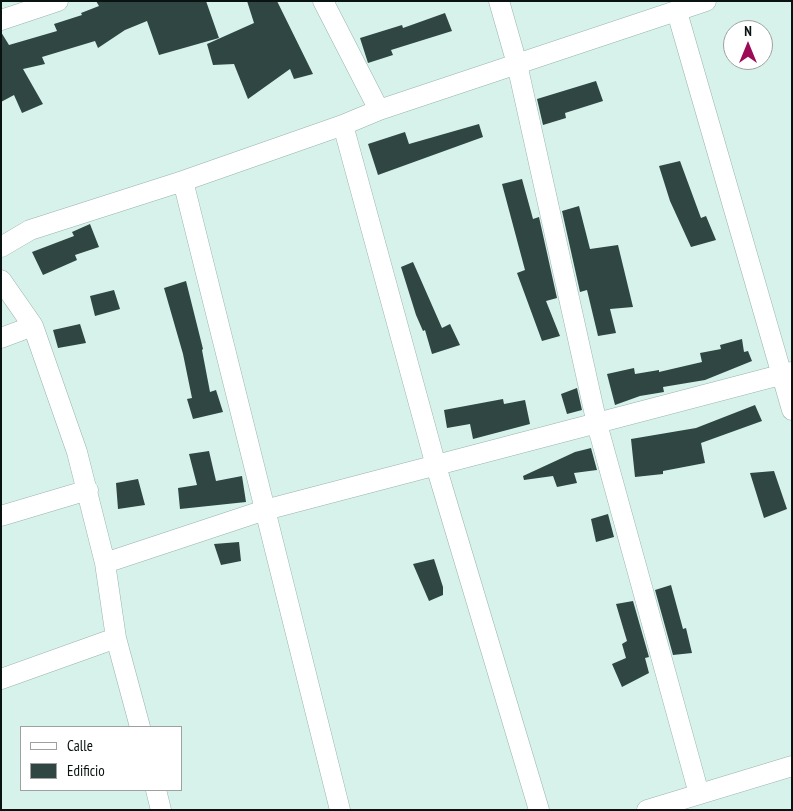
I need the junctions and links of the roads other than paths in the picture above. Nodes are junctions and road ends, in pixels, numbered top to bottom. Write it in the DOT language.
graph roads {
  1 [pos="58,1"];
  2 [pos="323,1"];
  3 [pos="499,1"];
  4 [pos="706,1"];
  5 [pos="677,12"];
  6 [pos="1,20"];
  7 [pos="517,64"];
  8 [pos="379,110"];
  9 [pos="343,125"];
  10 [pos="184,181"];
  11 [pos="1,247"];
  12 [pos="1,280"];
  13 [pos="33,326"];
  14 [pos="1,338"];
  15 [pos="787,374"];
  16 [pos="792,410"];
  17 [pos="598,424"];
  18 [pos="436,466"];
  19 [pos="88,490"];
  20 [pos="265,510"];
  21 [pos="1,516"];
  22 [pos="105,563"];
  23 [pos="116,638"];
  24 [pos="1,680"];
  25 [pos="140,726"];
  26 [pos="792,766"];
  27 [pos="699,794"];
  28 [pos="340,810"];
  29 [pos="539,810"];
  30 [pos="646,810"];
  1 -- 6 [label="street"];
  2 -- 8 [label="street"];
  3 -- 7 [label="street"];
  4 -- 5 [label="street"];
  5 -- 7 [label="street"];
  5 -- 15 [label="street"];
  7 -- 8 [label="street"];
  7 -- 17 [label="street"];
  8 -- 9 [label="street"];
  9 -- 10 [label="street"];
  9 -- 18 [label="street"];
  10 -- 11 [label="street"];
  10 -- 20 [label="street"];
  12 -- 13 [label="street"];
  13 -- 14 [label="street"];
  13 -- 19 [label="street"];
  15 -- 16 [label="street"];
  15 -- 17 [label="street"];
  17 -- 18 [label="street"];
  17 -- 27 [label="street"];
  18 -- 20 [label="street"];
  18 -- 29 [label="street"];
  19 -- 21 [label="street"];
  19 -- 22 [label="street"];
  20 -- 22 [label="street"];
  20 -- 28 [label="street"];
  22 -- 23 [label="street"];
  23 -- 24 [label="street"];
  23 -- 25 [label="street"];
  26 -- 27 [label="street"];
  27 -- 30 [label="street"];
}
